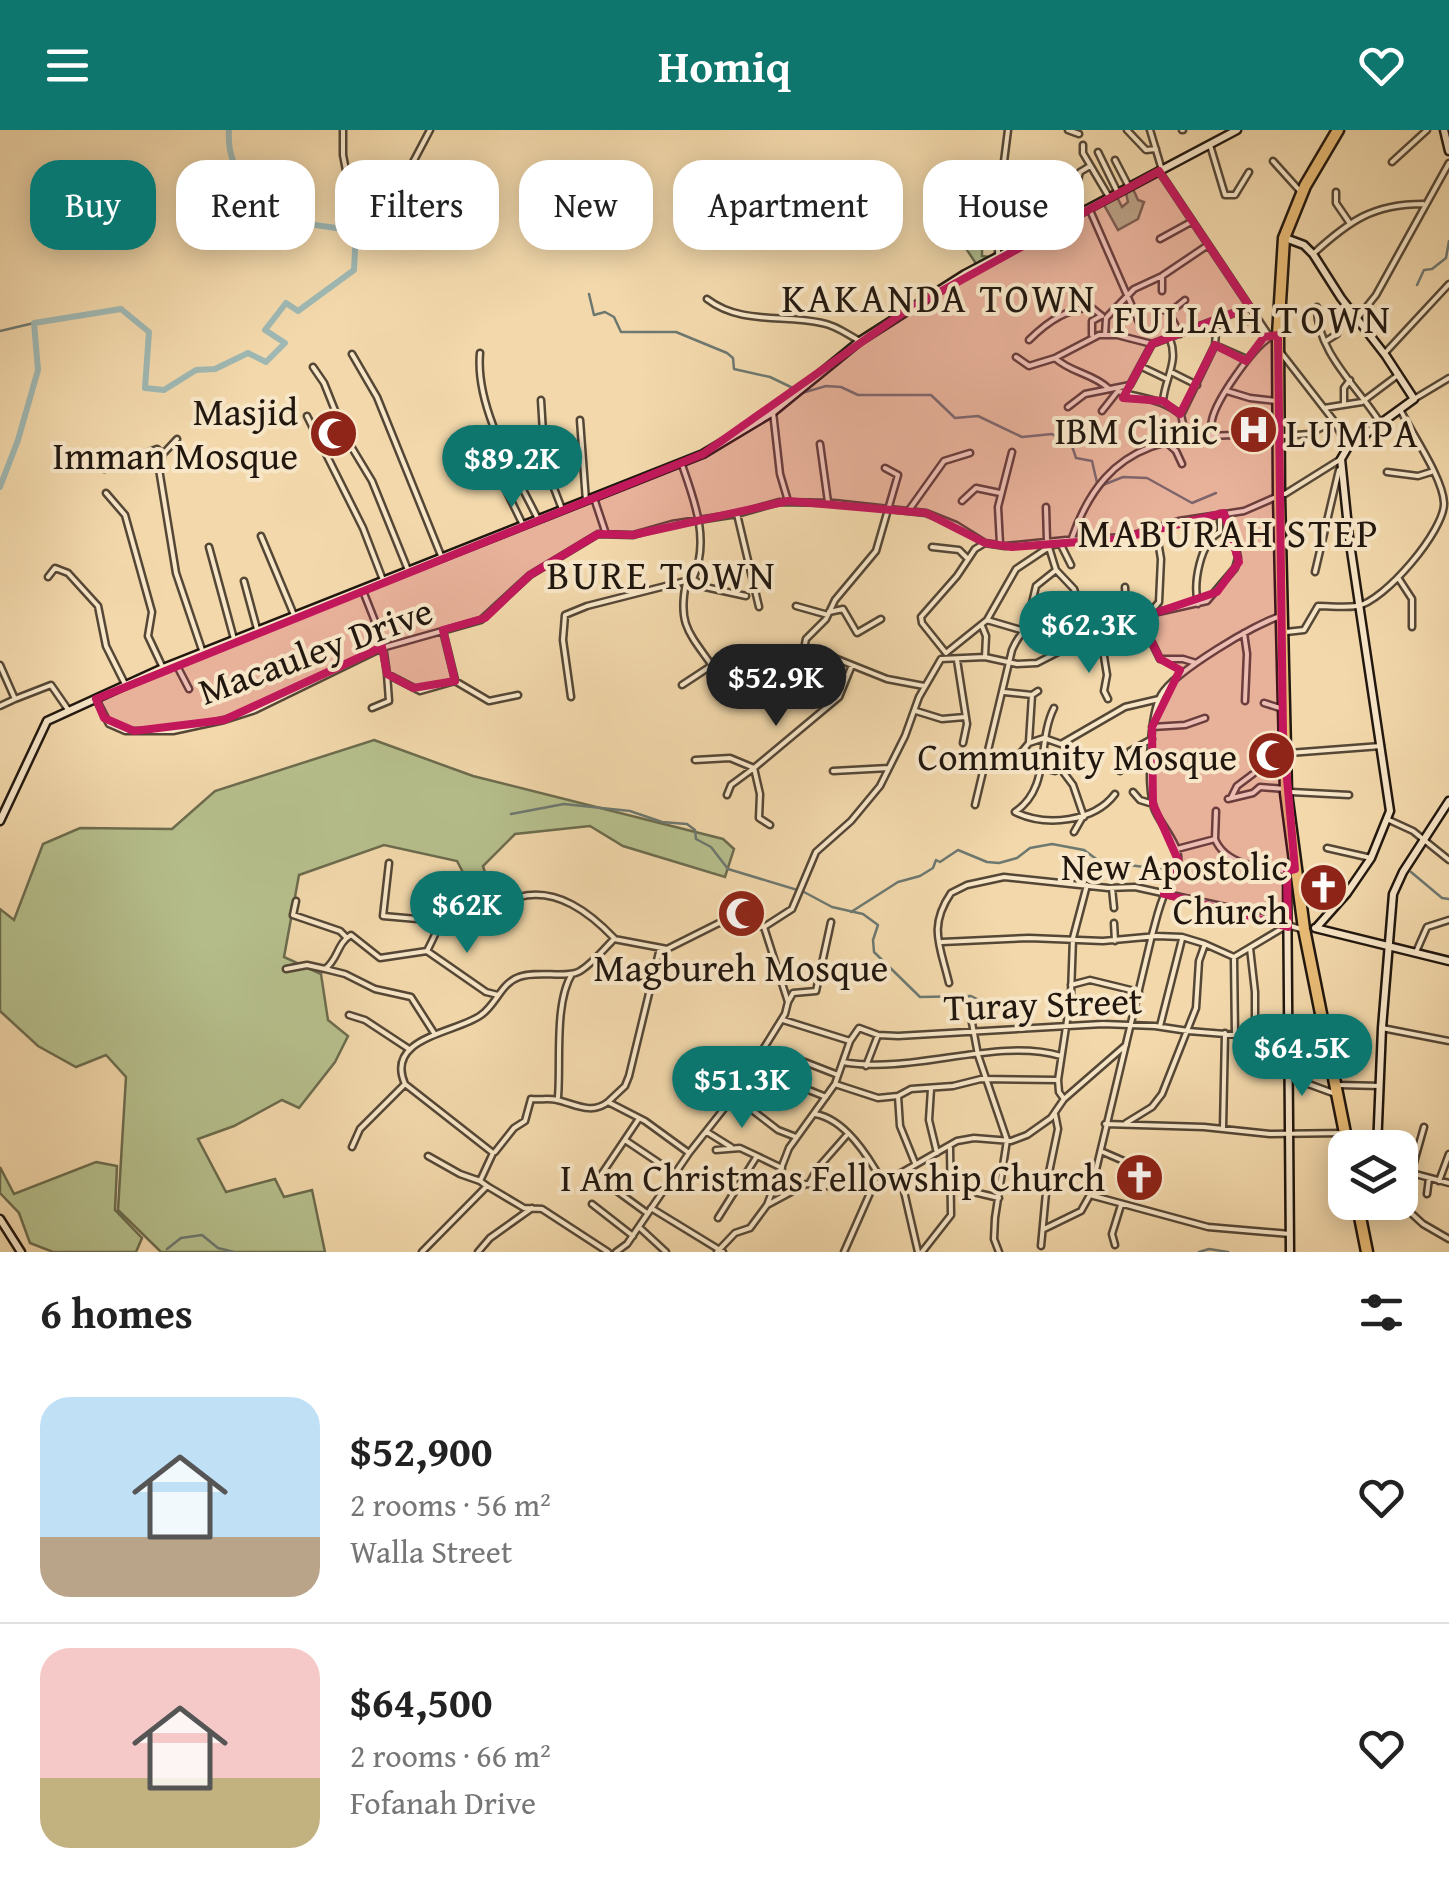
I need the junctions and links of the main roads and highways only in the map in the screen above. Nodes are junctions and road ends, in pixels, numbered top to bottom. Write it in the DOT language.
graph roads {
  1 [pos="1340,130"];
  2 [pos="1281,436"];
  3 [pos="1284,616"];
  4 [pos="1286,733"];
  5 [pos="1288,790"];
  6 [pos="1310,929"];
  7 [pos="1338,1089"];
  8 [pos="1344,1130"];
  9 [pos="1346,1130"];
  10 [pos="1363,1220"];
  11 [pos="1369,1252"];
  1 -- 2 [label="highway"];
  1 -- 2 [label="highway"];
  2 -- 3 [label="highway"];
  3 -- 4 [label="highway"];
  3 -- 4 [label="highway"];
  4 -- 5 [label="highway"];
  4 -- 5 [label="highway"];
  5 -- 6 [label="highway"];
  5 -- 6 [label="highway"];
  6 -- 7 [label="highway"];
  7 -- 8 [label="highway"];
  7 -- 9 [label="highway"];
  10 -- 11 [label="highway"];
}
